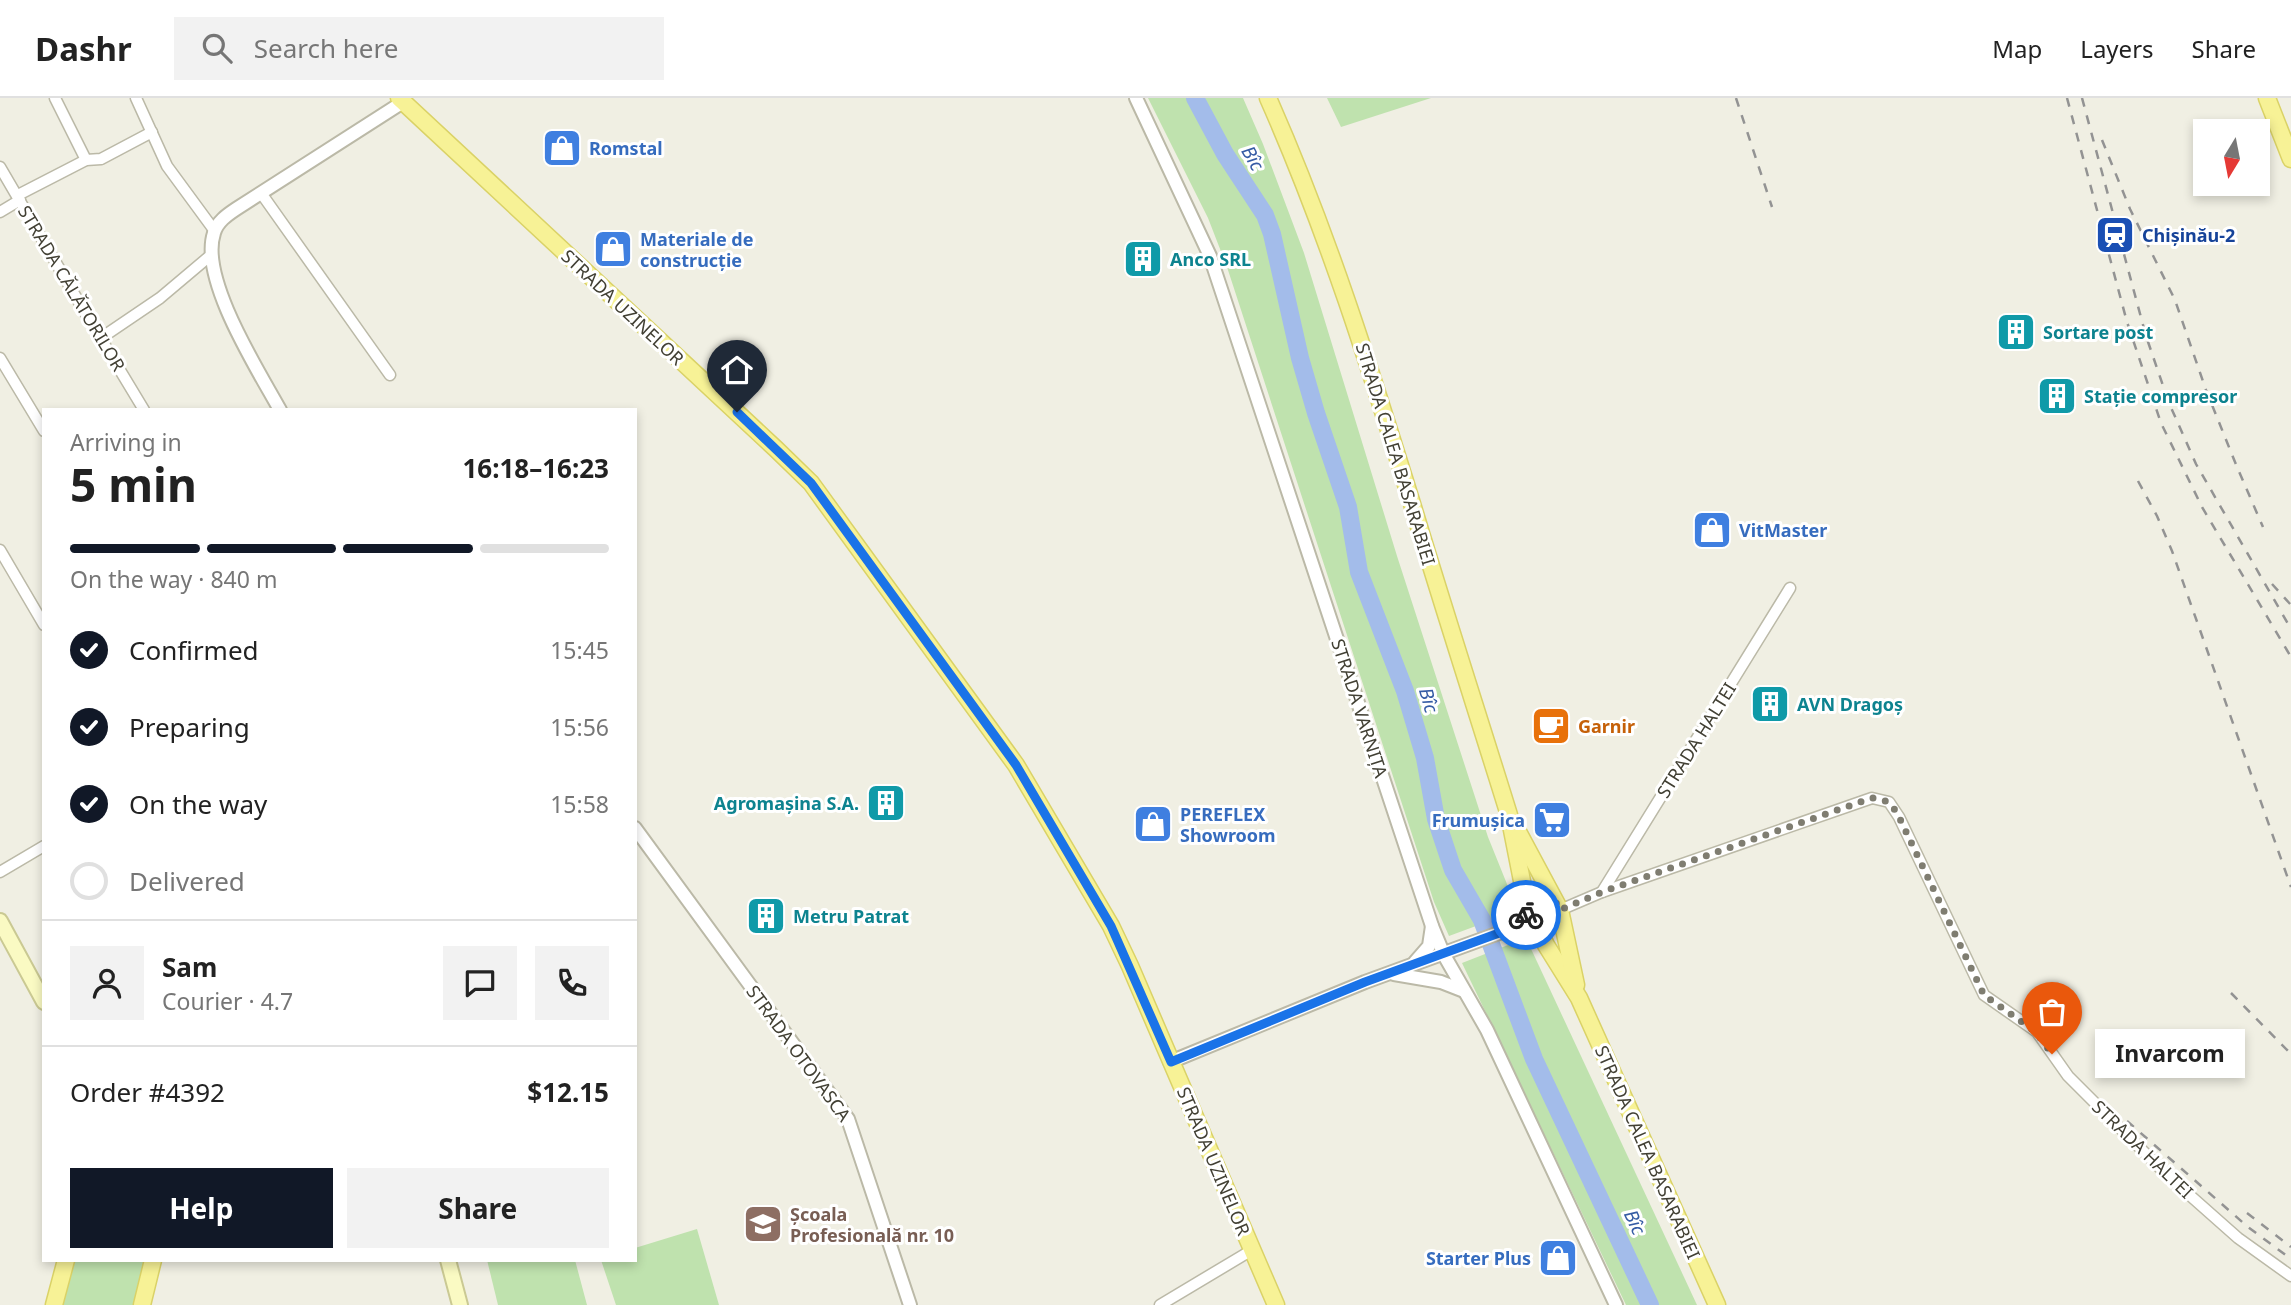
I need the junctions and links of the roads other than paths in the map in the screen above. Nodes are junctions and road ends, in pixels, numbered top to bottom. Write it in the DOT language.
graph roads {
  1 [pos="55,98"];
  2 [pos="136,98"];
  3 [pos="1136,98"];
  4 [pos="1268,98"];
  5 [pos="2267,98"];
  6 [pos="402,100"];
  7 [pos="152,132"];
  8 [pos="2291,159"];
  9 [pos="86,160"];
  10 [pos="0,167"];
  11 [pos="261,193"];
  12 [pos="19,198"];
  13 [pos="0,212"];
  14 [pos="214,230"];
  15 [pos="211,255"];
  16 [pos="101,338"];
  17 [pos="0,358"];
  18 [pos="390,375"];
  19 [pos="143,408"];
  20 [pos="279,408"];
  21 [pos="42,428"];
  22 [pos="0,550"];
  23 [pos="1790,588"];
  24 [pos="42,622"];
  25 [pos="1508,815"];
  26 [pos="637,831"];
  27 [pos="42,847"];
  28 [pos="0,872"];
  29 [pos="1602,892"];
  30 [pos="1530,907"];
  31 [pos="1559,910"];
  32 [pos="0,921"];
  33 [pos="1432,926"];
  34 [pos="1517,926"];
  35 [pos="1539,931"];
  36 [pos="1450,953"];
  37 [pos="1413,965"];
  38 [pos="1390,973"];
  39 [pos="1465,992"];
  40 [pos="42,998"];
  41 [pos="1579,998"];
  42 [pos="1171,1062"];
  43 [pos="1252,1250"];
  44 [pos="65,1262"];
  45 [pos="153,1262"];
  46 [pos="449,1262"];
  47 [pos="2291,1276"];
  48 [pos="54,1305"];
  49 [pos="142,1305"];
  50 [pos="460,1305"];
  51 [pos="910,1305"];
  52 [pos="1160,1305"];
  53 [pos="1276,1305"];
  54 [pos="1616,1305"];
  55 [pos="1717,1305"];
  1 -- 9 [label="street"];
  2 -- 7 [label="street"];
  3 -- 33 [label="street, STRADA VARNIȚA"];
  4 -- 25 [label="main road, STRADA CALEA BASARABIEI"];
  5 -- 8 [label="main road"];
  6 -- 11 [label="street"];
  6 -- 42 [label="main road, STRADA UZINELOR"];
  7 -- 9 [label="street"];
  7 -- 14 [label="street"];
  9 -- 12 [label="street"];
  10 -- 12 [label="street, STRADA CĂLĂTORILOR"];
  11 -- 14 [label="street"];
  11 -- 18 [label="street"];
  12 -- 13 [label="street"];
  12 -- 16 [label="street, STRADA CĂLĂTORILOR"];
  14 -- 15 [label="street"];
  15 -- 16 [label="street"];
  15 -- 20 [label="street"];
  16 -- 19 [label="street, STRADA CĂLĂTORILOR"];
  17 -- 21 [label="street"];
  22 -- 24 [label="street"];
  23 -- 29 [label="street, STRADA HALTEI"];
  25 -- 30 [label="main road, STRADA CALEA BASARABIEI"];
  25 -- 31 [label="main road, STRADA CALEA BASARABIEI"];
  26 -- 51 [label="street, STRADA OTOVASCA"];
  27 -- 28 [label="street"];
  29 -- 31 [label="street, STRADA HALTEI"];
  29 -- 47 [label="street, STRADA HALTEI"];
  30 -- 31 [label="main road"];
  30 -- 34 [label="street"];
  30 -- 35 [label="main road, STRADA CALEA BASARABIEI"];
  31 -- 35 [label="main road"];
  31 -- 41 [label="main road, STRADA CALEA BASARABIEI"];
  32 -- 40 [label="main road"];
  33 -- 36 [label="street, STRADA VARNIȚA"];
  33 -- 37 [label="street"];
  34 -- 35 [label="street"];
  34 -- 36 [label="street"];
  35 -- 41 [label="main road, STRADA CALEA BASARABIEI"];
  36 -- 37 [label="street"];
  36 -- 39 [label="street, STRADA VARNIȚA"];
  37 -- 38 [label="street"];
  38 -- 39 [label="street"];
  38 -- 42 [label="street"];
  39 -- 54 [label="street, STRADA VARNIȚA"];
  41 -- 55 [label="main road, STRADA CALEA BASARABIEI"];
  42 -- 43 [label="main road, STRADA UZINELOR"];
  43 -- 52 [label="street, STRADA UZINELOR"];
  43 -- 53 [label="main road, STRADA UZINELOR"];
  44 -- 48 [label="main road"];
  45 -- 49 [label="main road"];
  46 -- 50 [label="main road"];
}
